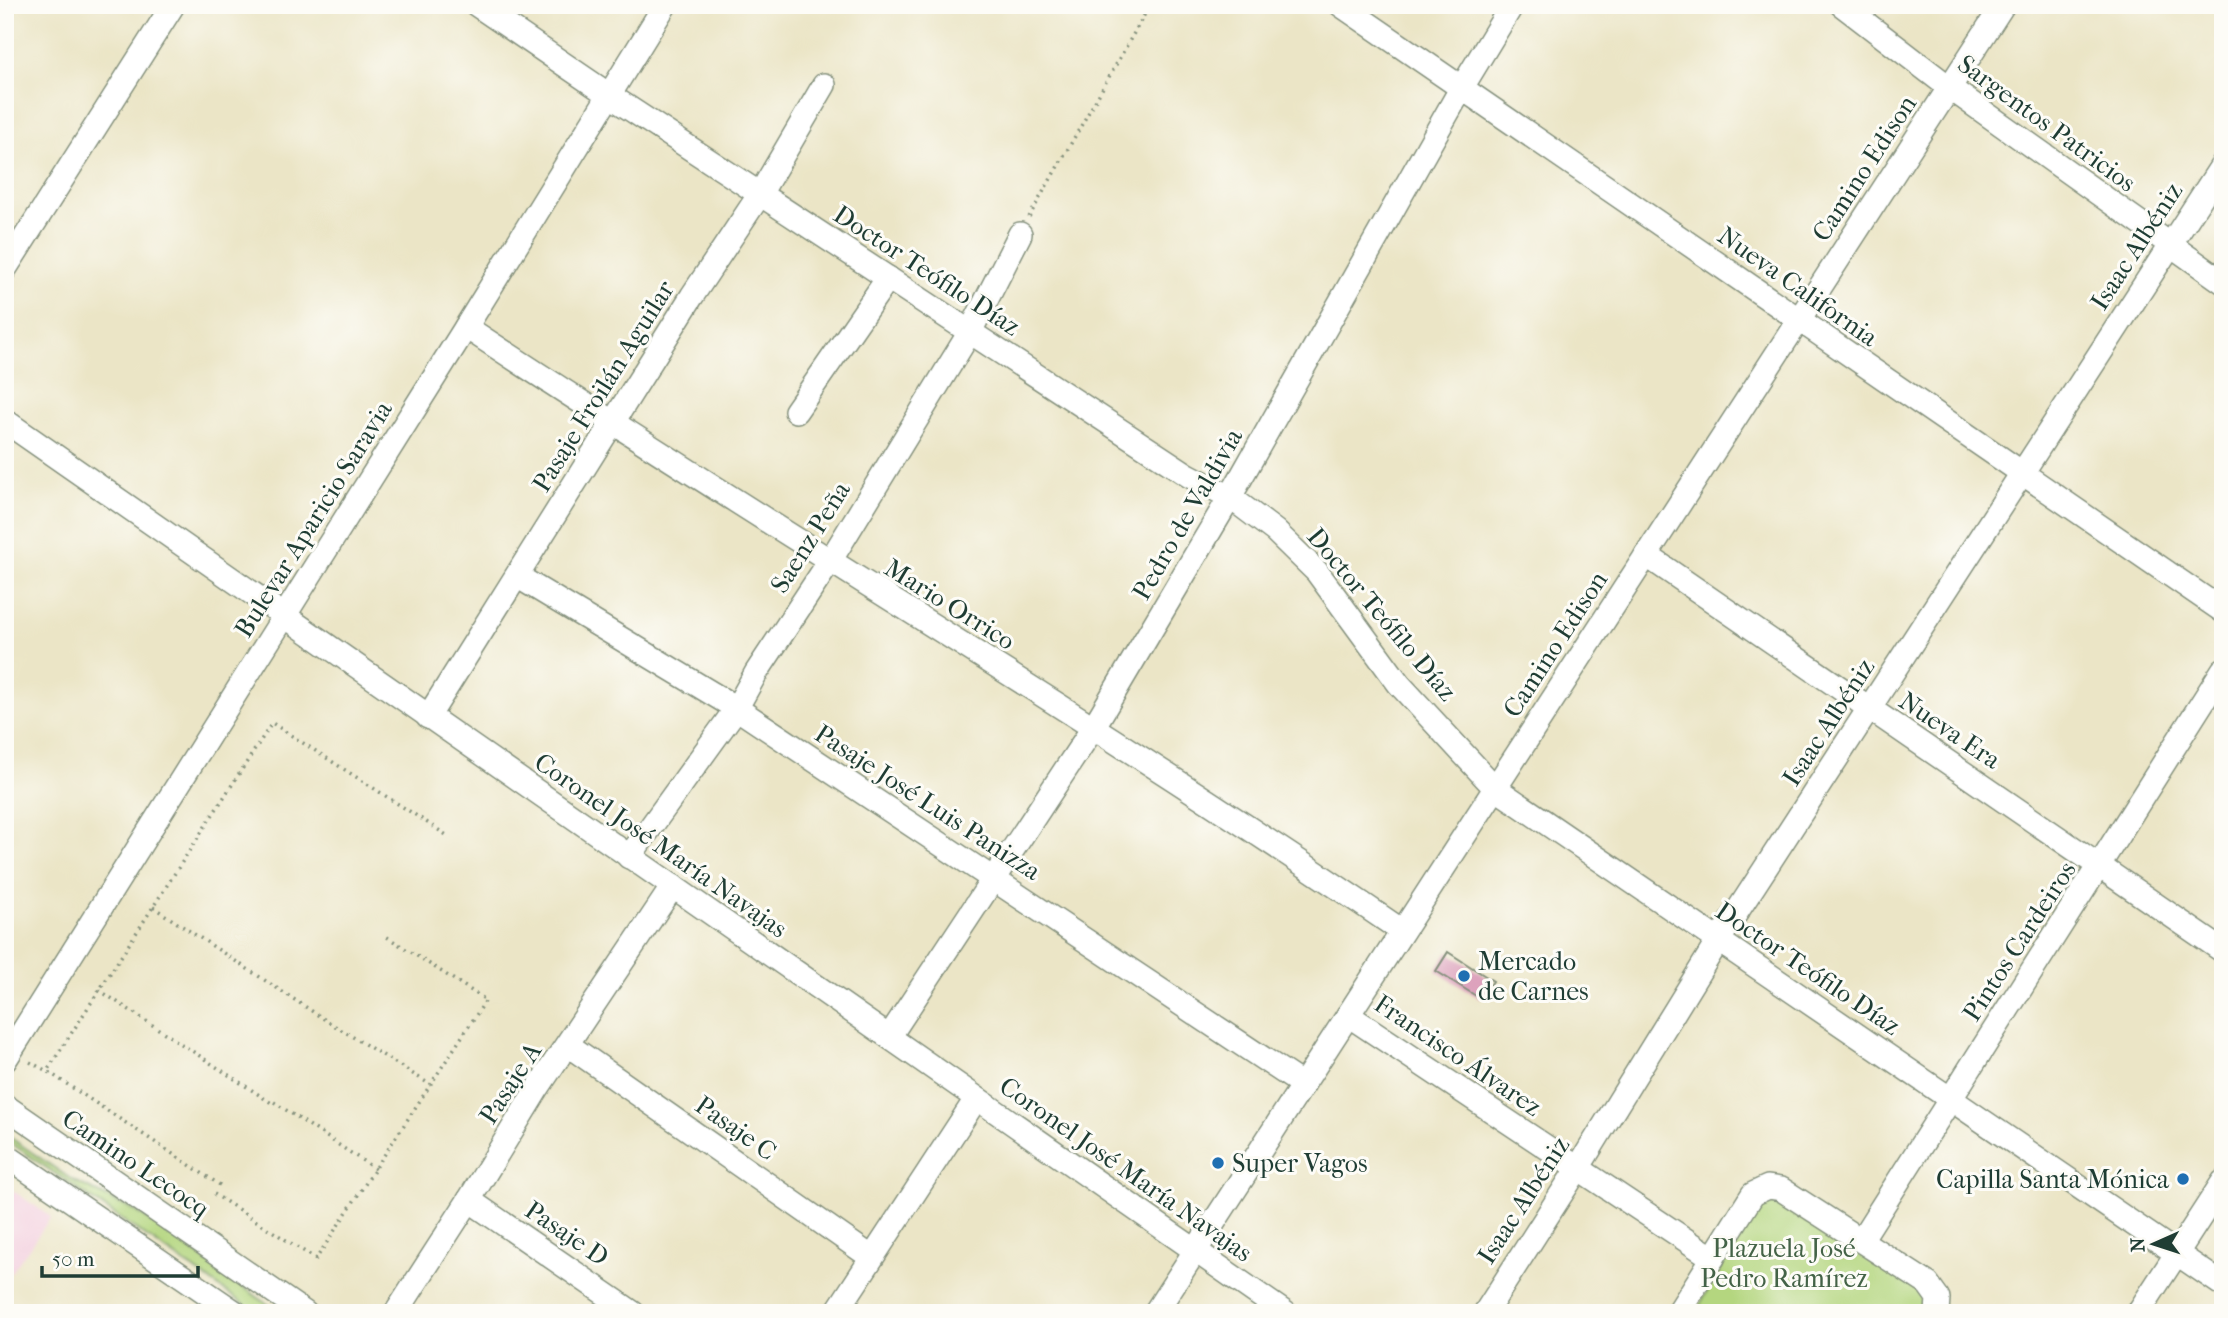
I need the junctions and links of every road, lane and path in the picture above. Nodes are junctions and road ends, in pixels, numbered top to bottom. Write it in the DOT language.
graph roads {
  1 [pos="173,5"];
  2 [pos="477,5"];
  3 [pos="665,5"];
  4 [pos="1150,5"];
  5 [pos="1342,5"];
  6 [pos="1512,5"];
  7 [pos="1842,5"];
  8 [pos="2003,5"];
  9 [pos="824,85"];
  10 [pos="1950,88"];
  11 [pos="1461,89"];
  12 [pos="610,95"];
  13 [pos="2223,164"];
  14 [pos="760,194"];
  15 [pos="1020,234"];
  16 [pos="2170,246"];
  17 [pos="5,269"];
  18 [pos="888,278"];
  19 [pos="2223,282"];
  20 [pos="1799,320"];
  21 [pos="466,327"];
  22 [pos="970,332"];
  23 [pos="796,411"];
  24 [pos="5,421"];
  25 [pos="612,424"];
  26 [pos="2022,474"];
  27 [pos="1230,497"];
  28 [pos="1646,555"];
  29 [pos="830,561"];
  30 [pos="517,576"];
  31 [pos="2223,611"];
  32 [pos="286,615"];
  33 [pos="2223,670"];
  34 [pos="736,709"];
  35 [pos="1870,709"];
  36 [pos="428,718"];
  37 [pos="1093,727"];
  38 [pos="1495,788"];
  39 [pos="448,836"];
  40 [pos="629,858"];
  41 [pos="2100,866"];
  42 [pos="993,877"];
  43 [pos="673,886"];
  44 [pos="152,906"];
  45 [pos="1402,931"];
  46 [pos="384,935"];
  47 [pos="1718,941"];
  48 [pos="2223,951"];
  49 [pos="99,990"];
  50 [pos="1348,1015"];
  51 [pos="888,1037"];
  52 [pos="568,1045"];
  53 [pos="5,1060"];
  54 [pos="431,1084"];
  55 [pos="1303,1085"];
  56 [pos="976,1099"];
  57 [pos="1951,1100"];
  58 [pos="5,1106"];
  59 [pos="5,1155"];
  60 [pos="1578,1168"];
  61 [pos="376,1169"];
  62 [pos="2223,1182"];
  63 [pos="220,1185"];
  64 [pos="214,1194"];
  65 [pos="469,1200"];
  66 [pos="1861,1240"];
  67 [pos="1195,1252"];
  68 [pos="2178,1255"];
  69 [pos="872,1257"];
  70 [pos="1713,1258"];
  71 [pos="2223,1285"];
  72 [pos="1938,1306"];
  73 [pos="236,1313"];
  74 [pos="305,1313"];
  75 [pos="396,1313"];
  76 [pos="633,1313"];
  77 [pos="836,1313"];
  78 [pos="1156,1313"];
  79 [pos="1285,1313"];
  80 [pos="1485,1313"];
  81 [pos="1678,1313"];
  82 [pos="2138,1313"];
  1 -- 17 [label="street"];
  2 -- 12 [label="street, Doctor Teófilo Díaz"];
  3 -- 12 [label="street, Bulevar Aparicio Saravia"];
  4 -- 15 [label="path"];
  5 -- 11 [label="street, Nueva California"];
  6 -- 11 [label="street, Pedro de Valdivia"];
  7 -- 10 [label="street, Sargentos Patricios"];
  8 -- 10 [label="street, Camino Edison"];
  9 -- 14 [label="street, Pasaje Froilán Aguilar"];
  10 -- 16 [label="street, Sargentos Patricios"];
  10 -- 20 [label="street, Camino Edison"];
  11 -- 20 [label="street, Nueva California"];
  11 -- 27 [label="street, Pedro de Valdivia"];
  12 -- 14 [label="street, Doctor Teófilo Díaz"];
  12 -- 21 [label="street, Bulevar Aparicio Saravia"];
  13 -- 16 [label="street, Isaac Albéniz"];
  14 -- 18 [label="street, Doctor Teófilo Díaz"];
  14 -- 25 [label="street, Pasaje Froilán Aguilar"];
  15 -- 22 [label="street, Saenz Peña"];
  16 -- 19 [label="street, Sargentos Patricios"];
  16 -- 26 [label="street, Isaac Albéniz"];
  18 -- 22 [label="street, Doctor Teófilo Díaz"];
  18 -- 23 [label="street"];
  20 -- 26 [label="street, Nueva California"];
  20 -- 28 [label="street, Camino Edison"];
  21 -- 25 [label="street, Mario Orrico"];
  21 -- 32 [label="street, Bulevar Aparicio Saravia"];
  22 -- 27 [label="street, Doctor Teófilo Díaz"];
  22 -- 29 [label="street, Saenz Peña"];
  24 -- 32 [label="street, Coronel José María Navajas"];
  25 -- 29 [label="street, Mario Orrico"];
  25 -- 30 [label="street, Pasaje Froilán Aguilar"];
  26 -- 31 [label="street, Nueva California"];
  26 -- 35 [label="street, Isaac Albéniz"];
  27 -- 37 [label="street, Pedro de Valdivia"];
  27 -- 38 [label="street, Doctor Teófilo Díaz"];
  28 -- 35 [label="street, Nueva Era"];
  28 -- 38 [label="street, Camino Edison"];
  29 -- 34 [label="street, Saenz Peña"];
  29 -- 37 [label="street, Mario Orrico"];
  30 -- 34 [label="street, Pasaje José Luis Panizza"];
  30 -- 36 [label="street, Pasaje Froilán Aguilar"];
  32 -- 36 [label="street, Coronel José María Navajas"];
  32 -- 53 [label="street, Bulevar Aparicio Saravia"];
  33 -- 41 [label="street, Pintos Cardeiros"];
  34 -- 40 [label="street, Saenz Peña"];
  34 -- 42 [label="street, Pasaje José Luis Panizza"];
  35 -- 41 [label="street, Nueva Era"];
  35 -- 47 [label="street, Isaac Albéniz"];
  36 -- 40 [label="street, Coronel José María Navajas"];
  37 -- 42 [label="street, Pedro de Valdivia"];
  37 -- 45 [label="street, Mario Orrico"];
  38 -- 45 [label="street, Camino Edison"];
  38 -- 47 [label="street, Doctor Teófilo Díaz"];
  39 -- 44 [label="path"];
  40 -- 43 [label="street, Coronel José María Navajas"];
  41 -- 48 [label="street, Nueva Era"];
  41 -- 57 [label="street, Pintos Cardeiros"];
  42 -- 51 [label="street, Pedro de Valdivia"];
  42 -- 55 [label="street, Pasaje José Luis Panizza"];
  43 -- 51 [label="street, Coronel José María Navajas"];
  43 -- 52 [label="street, Pasaje A"];
  44 -- 49 [label="path"];
  44 -- 54 [label="path"];
  45 -- 50 [label="street, Camino Edison"];
  46 -- 54 [label="path"];
  47 -- 57 [label="street, Doctor Teófilo Díaz"];
  47 -- 60 [label="street, Isaac Albéniz"];
  49 -- 61 [label="path"];
  49 -- 63 [label="path"];
  50 -- 55 [label="street, Camino Edison"];
  50 -- 60 [label="street, Francisco Álvarez"];
  51 -- 56 [label="street, Coronel José María Navajas"];
  52 -- 65 [label="street, Pasaje A"];
  52 -- 69 [label="street, Pasaje C"];
  54 -- 61 [label="path"];
  55 -- 67 [label="street, Camino Edison"];
  56 -- 67 [label="street, Coronel José María Navajas"];
  56 -- 69 [label="street"];
  57 -- 66 [label="street, Pintos Cardeiros"];
  57 -- 68 [label="street, Doctor Teófilo Díaz"];
  58 -- 74 [label="street, Camino Lecocq"];
  59 -- 73 [label="street"];
  60 -- 70 [label="street, Francisco Álvarez"];
  60 -- 80 [label="street, Isaac Albéniz"];
  61 -- 64 [label="path"];
  62 -- 68 [label="street"];
  65 -- 75 [label="street, Pasaje A"];
  65 -- 76 [label="street, Pasaje D"];
  66 -- 70 [label="street"];
  66 -- 72 [label="street"];
  67 -- 78 [label="street, Camino Edison"];
  67 -- 79 [label="street, Coronel José María Navajas"];
  68 -- 71 [label="street, Doctor Teófilo Díaz"];
  68 -- 82 [label="street"];
  69 -- 77 [label="street"];
  70 -- 81 [label="street"];
}
